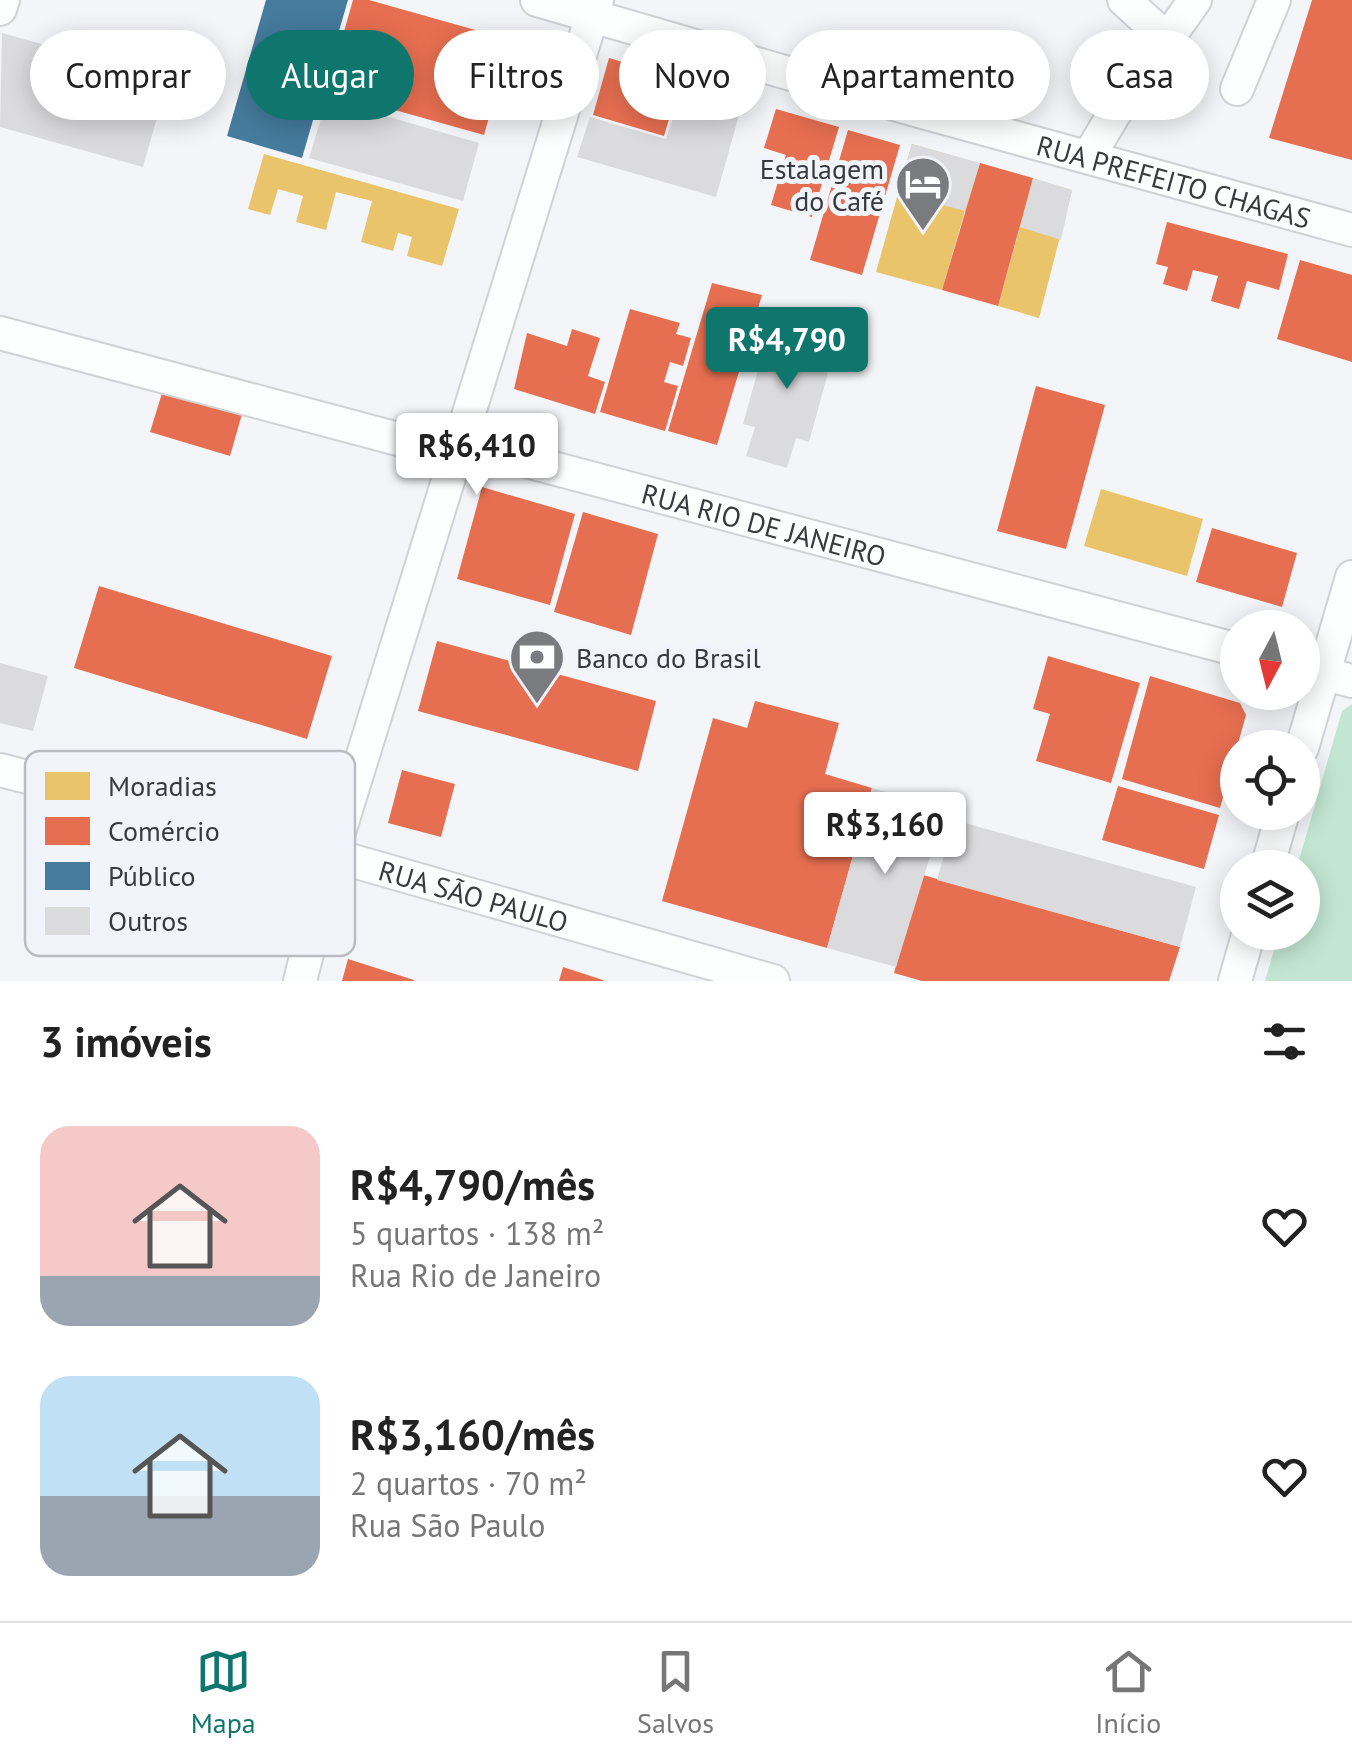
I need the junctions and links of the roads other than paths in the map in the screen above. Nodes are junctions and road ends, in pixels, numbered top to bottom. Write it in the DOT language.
graph roads {
  1 [pos="2,0"];
  2 [pos="537,0"];
  3 [pos="1124,0"];
  4 [pos="1195,0"];
  5 [pos="1274,0"];
  6 [pos="595,8"];
  7 [pos="0,9"];
  8 [pos="1158,30"];
  9 [pos="1174,30"];
  10 [pos="1236,89"];
  11 [pos="1111,120"];
  12 [pos="1090,156"];
  13 [pos="1352,230"];
  14 [pos="0,333"];
  15 [pos="458,455"];
  16 [pos="1352,577"];
  17 [pos="1220,645"];
  18 [pos="1326,674"];
  19 [pos="1308,730"];
  20 [pos="0,770"];
  21 [pos="25,776"];
  22 [pos="355,782"];
  23 [pos="355,862"];
  24 [pos="1244,950"];
  25 [pos="306,956"];
  26 [pos="300,981"];
  27 [pos="772,981"];
  28 [pos="1235,981"];
  1 -- 7 [label="street"];
  2 -- 6 [label="street, RUA PREFEITO CHAGAS"];
  3 -- 8 [label="street"];
  4 -- 9 [label="street"];
  5 -- 10 [label="street"];
  6 -- 12 [label="street, RUA PREFEITO CHAGAS"];
  6 -- 15 [label="street"];
  11 -- 12 [label="street"];
  12 -- 13 [label="street, RUA PREFEITO CHAGAS"];
  14 -- 15 [label="street, RUA RIO DE JANEIRO"];
  15 -- 17 [label="street, RUA RIO DE JANEIRO"];
  15 -- 22 [label="street"];
  16 -- 18 [label="street"];
  18 -- 19 [label="street"];
  20 -- 21 [label="street, RUA SÃO PAULO"];
  23 -- 27 [label="street, RUA SÃO PAULO"];
  24 -- 28 [label="street"];
  25 -- 26 [label="street"];
}
